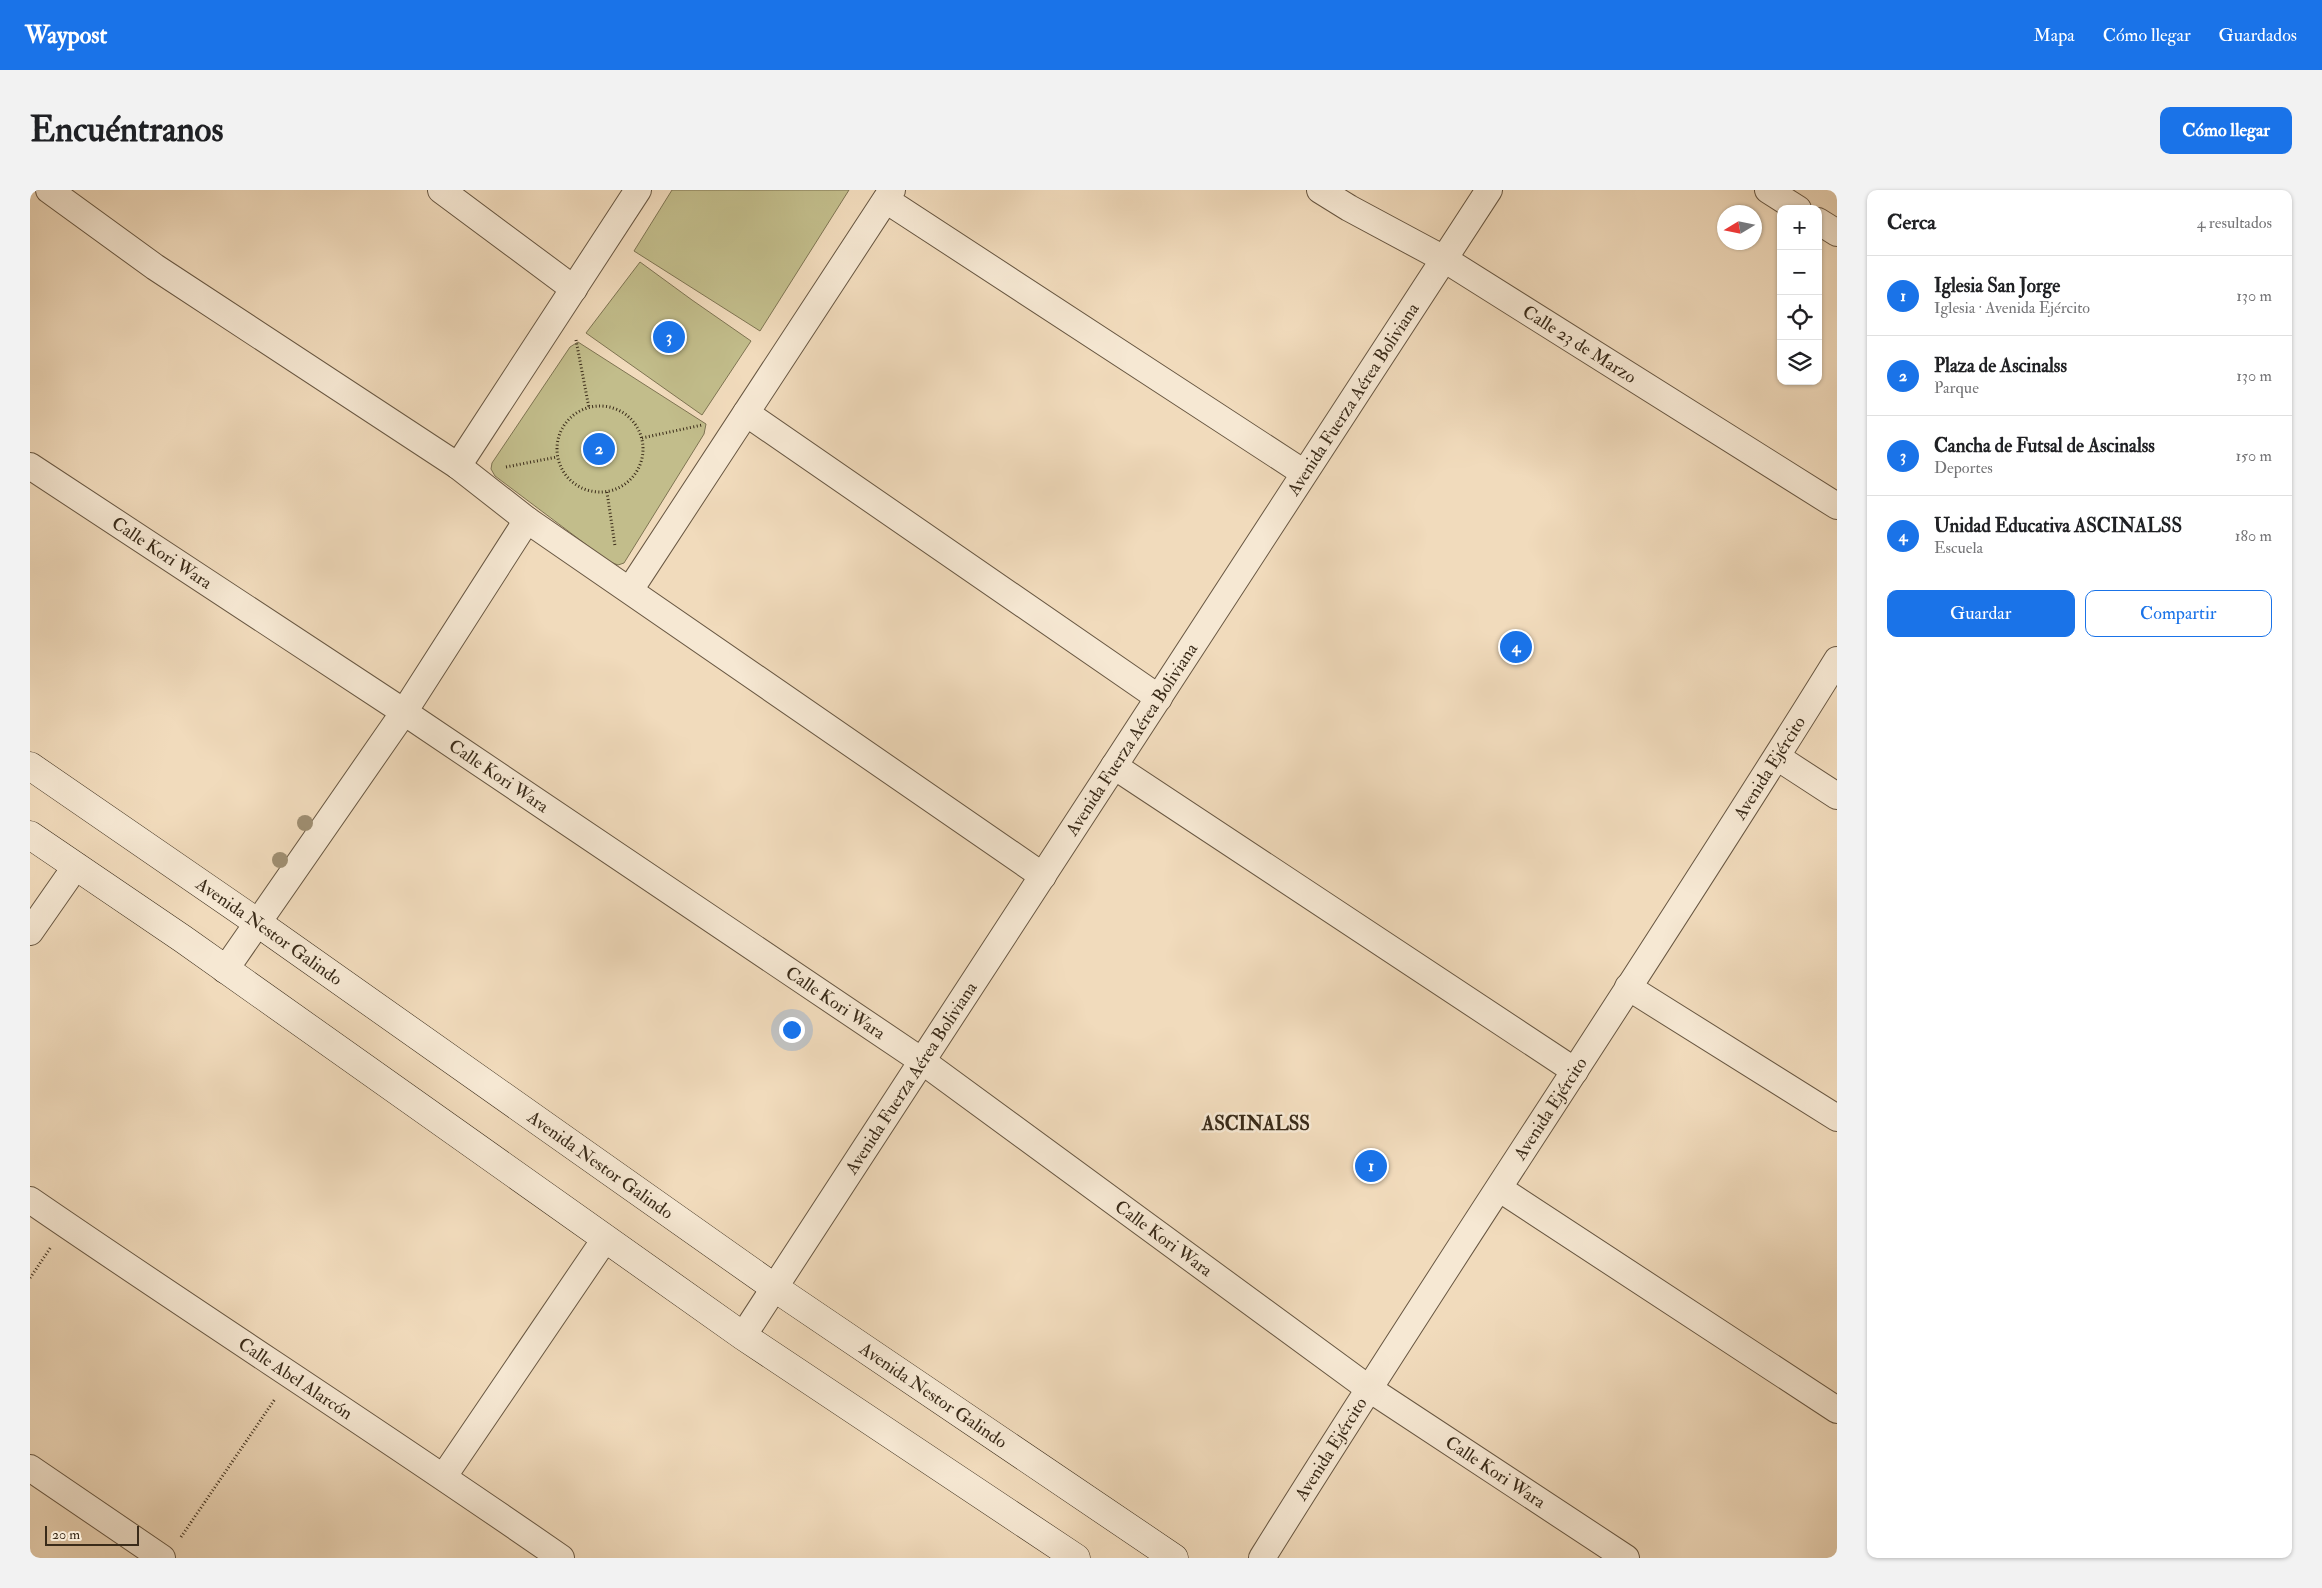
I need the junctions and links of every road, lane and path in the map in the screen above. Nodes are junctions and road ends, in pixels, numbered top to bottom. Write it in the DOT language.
graph roads {
  1 [pos="49,190"];
  2 [pos="441,190"];
  3 [pos="638,190"];
  4 [pos="1320,190"];
  5 [pos="1489,190"];
  6 [pos="1768,190"];
  7 [pos="889,195"];
  8 [pos="1792,205"];
  9 [pos="1822,224"];
  10 [pos="1837,233"];
  11 [pos="1444,259"];
  12 [pos="568,299"];
  13 [pos="589,408"];
  14 [pos="746,413"];
  15 [pos="642,438"];
  16 [pos="730,439"];
  17 [pos="558,457"];
  18 [pos="30,466"];
  19 [pos="458,466"];
  20 [pos="1304,473"];
  21 [pos="480,484"];
  22 [pos="607,492"];
  23 [pos="1837,506"];
  24 [pos="527,520"];
  25 [pos="620,584"];
  26 [pos="1837,660"];
  27 [pos="1159,698"];
  28 [pos="404,712"];
  29 [pos="1777,757"];
  30 [pos="30,766"];
  31 [pos="1114,766"];
  32 [pos="1837,796"];
  33 [pos="30,835"];
  34 [pos="76,866"];
  35 [pos="1042,876"];
  36 [pos="258,923"];
  37 [pos="30,932"];
  38 [pos="225,970"];
  39 [pos="1628,987"];
  40 [pos="922,1061"];
  41 [pos="1575,1071"];
  42 [pos="1837,1118"];
  43 [pos="1500,1189"];
  44 [pos="30,1200"];
  45 [pos="66,1224"];
  46 [pos="605,1239"];
  47 [pos="30,1278"];
  48 [pos="775,1288"];
  49 [pos="743,1336"];
  50 [pos="291,1376"];
  51 [pos="1368,1388"];
  52 [pos="1837,1410"];
  53 [pos="30,1468"];
  54 [pos="444,1476"];
  55 [pos="170,1550"];
  56 [pos="561,1558"];
  57 [pos="1076,1558"];
  58 [pos="1174,1558"];
  59 [pos="1262,1558"];
  60 [pos="1626,1558"];
  1 -- 19 [label="street"];
  2 -- 12 [label="street"];
  3 -- 12 [label="street"];
  4 -- 11 [label="street, Calle 23 de Marzo"];
  5 -- 11 [label="street, Avenida Fuerza Aérea Boliviana"];
  6 -- 8 [label="street"];
  7 -- 14 [label="street"];
  7 -- 20 [label="street"];
  9 -- 10 [label="street"];
  11 -- 20 [label="street, Avenida Fuerza Aérea Boliviana"];
  11 -- 23 [label="street, Calle 23 de Marzo"];
  12 -- 13 [label="path"];
  12 -- 19 [label="street"];
  13 -- 15 [label="path"];
  13 -- 17 [label="path"];
  14 -- 16 [label="street"];
  14 -- 27 [label="street"];
  15 -- 16 [label="path"];
  15 -- 22 [label="path"];
  16 -- 25 [label="street"];
  17 -- 21 [label="path"];
  17 -- 22 [label="path"];
  18 -- 28 [label="street, Calle Kori Wara"];
  19 -- 21 [label="street"];
  20 -- 27 [label="street, Avenida Fuerza Aérea Boliviana"];
  21 -- 24 [label="street"];
  22 -- 25 [label="path"];
  24 -- 25 [label="street"];
  24 -- 28 [label="street"];
  25 -- 35 [label="street"];
  26 -- 29 [label="street, Avenida Ejército"];
  27 -- 31 [label="street, Avenida Fuerza Aérea Boliviana"];
  28 -- 36 [label="street"];
  28 -- 40 [label="street, Calle Kori Wara"];
  29 -- 32 [label="street"];
  29 -- 39 [label="street, Avenida Ejército"];
  30 -- 36 [label="main road, Avenida Nestor Galindo"];
  31 -- 35 [label="street, Avenida Fuerza Aérea Boliviana"];
  31 -- 41 [label="street"];
  33 -- 34 [label="main road"];
  34 -- 37 [label="street"];
  34 -- 38 [label="main road"];
  35 -- 40 [label="street, Avenida Fuerza Aérea Boliviana"];
  36 -- 38 [label="street"];
  36 -- 48 [label="main road, Avenida Nestor Galindo"];
  38 -- 46 [label="main road"];
  39 -- 41 [label="street, Avenida Ejército"];
  39 -- 42 [label="street"];
  40 -- 48 [label="street, Avenida Fuerza Aérea Boliviana"];
  40 -- 51 [label="street, Calle Kori Wara"];
  41 -- 43 [label="street, Avenida Ejército"];
  43 -- 51 [label="street, Avenida Ejército"];
  43 -- 52 [label="street"];
  44 -- 45 [label="street, Calle Abel Alarcón"];
  45 -- 47 [label="path"];
  45 -- 50 [label="street, Calle Abel Alarcón"];
  46 -- 49 [label="main road"];
  46 -- 54 [label="street"];
  48 -- 49 [label="street, Avenida Fuerza Aérea Boliviana"];
  48 -- 58 [label="main road, Avenida Nestor Galindo"];
  49 -- 57 [label="main road"];
  50 -- 54 [label="street, Calle Abel Alarcón"];
  50 -- 55 [label="path"];
  51 -- 59 [label="street, Avenida Ejército"];
  51 -- 60 [label="street, Calle Kori Wara"];
  53 -- 55 [label="street"];
  54 -- 56 [label="street, Calle Abel Alarcón"];
}
